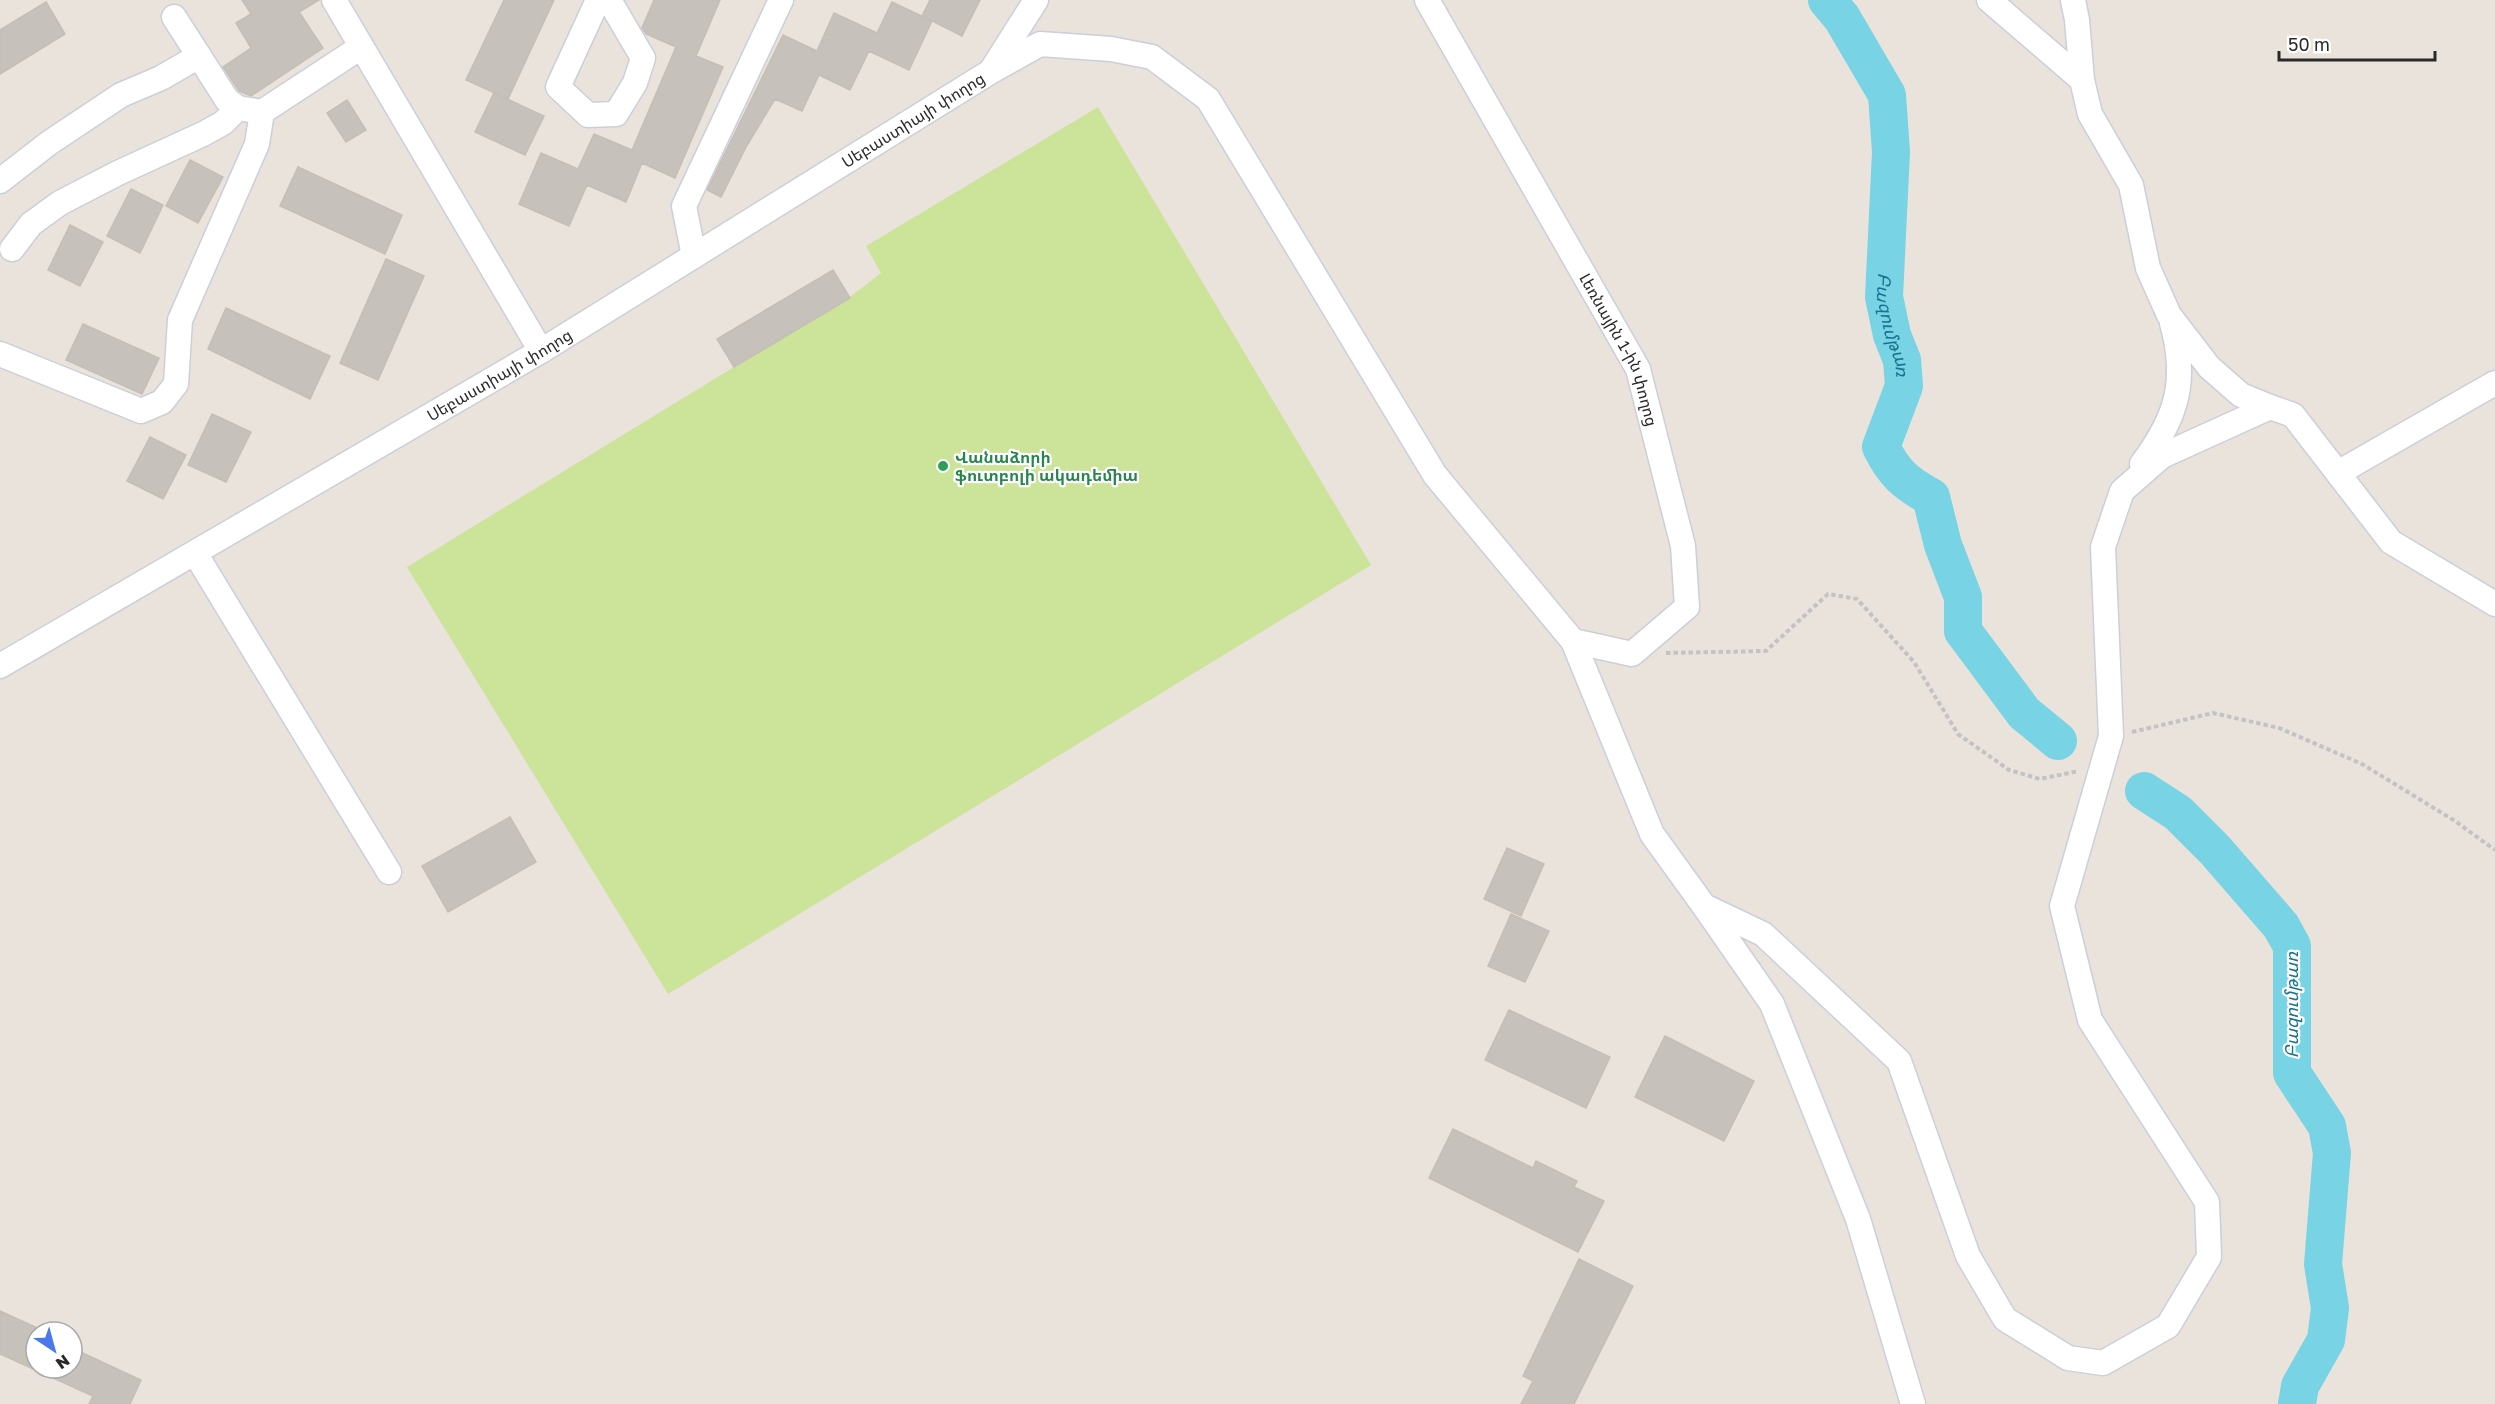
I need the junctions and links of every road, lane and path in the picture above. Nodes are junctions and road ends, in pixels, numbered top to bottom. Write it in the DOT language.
graph roads {
  1 [pos="334,0"];
  2 [pos="598,0"];
  3 [pos="609,0"];
  4 [pos="781,0"];
  5 [pos="1036,0"];
  6 [pos="1427,0"];
  7 [pos="1989,0"];
  8 [pos="2073,0"];
  9 [pos="174,17"];
  10 [pos="361,47"];
  11 [pos="199,56"];
  12 [pos="990,72"];
  13 [pos="2082,80"];
  14 [pos="250,110"];
  15 [pos="0,181"];
  16 [pos="12,249"];
  17 [pos="694,256"];
  18 [pos="2169,315"];
  19 [pos="541,351"];
  20 [pos="0,354"];
  21 [pos="2495,382"];
  22 [pos="2270,407"];
  23 [pos="2338,473"];
  24 [pos="2122,491"];
  25 [pos="195,553"];
  26 [pos="2495,604"];
  27 [pos="1573,641"];
  28 [pos="1632,654"];
  29 [pos="6,656"];
  30 [pos="2111,736"];
  31 [pos="2100,774"];
  32 [pos="2495,850"];
  33 [pos="389,872"];
  34 [pos="1704,906"];
  35 [pos="1913,1404"];
  1 -- 10 [label="street"];
  2 -- 3 [label="street"];
  4 -- 17 [label="street"];
  5 -- 12 [label="street"];
  6 -- 28 [label="street, Լեռնային 1-ին փողոց"];
  7 -- 13 [label="street"];
  8 -- 13 [label="street"];
  9 -- 11 [label="street"];
  10 -- 14 [label="street"];
  10 -- 19 [label="street"];
  11 -- 14 [label="street"];
  11 -- 15 [label="street"];
  12 -- 17 [label="street, Սեբաստիայի փողոց"];
  12 -- 27 [label="street, Սեբաստիայի փողոց"];
  13 -- 18 [label="street"];
  14 -- 16 [label="street"];
  14 -- 20 [label="street"];
  17 -- 19 [label="street, Սեբաստիայի փողոց"];
  18 -- 22 [label="street"];
  18 -- 24 [label="street"];
  19 -- 25 [label="street, Սեբաստիայի փողոց"];
  21 -- 23 [label="street"];
  22 -- 23 [label="street"];
  22 -- 24 [label="street"];
  23 -- 26 [label="street"];
  24 -- 30 [label="street"];
  25 -- 29 [label="street, Սեբաստիայի փողոց"];
  25 -- 33 [label="street"];
  27 -- 28 [label="street"];
  27 -- 34 [label="street, Սեբաստիայի փողոց"];
  28 -- 31 [label="path"];
  30 -- 31 [label="street"];
  30 -- 32 [label="path"];
  31 -- 34 [label="street"];
  34 -- 35 [label="street, Սեբաստիայի փողոց"];
}
